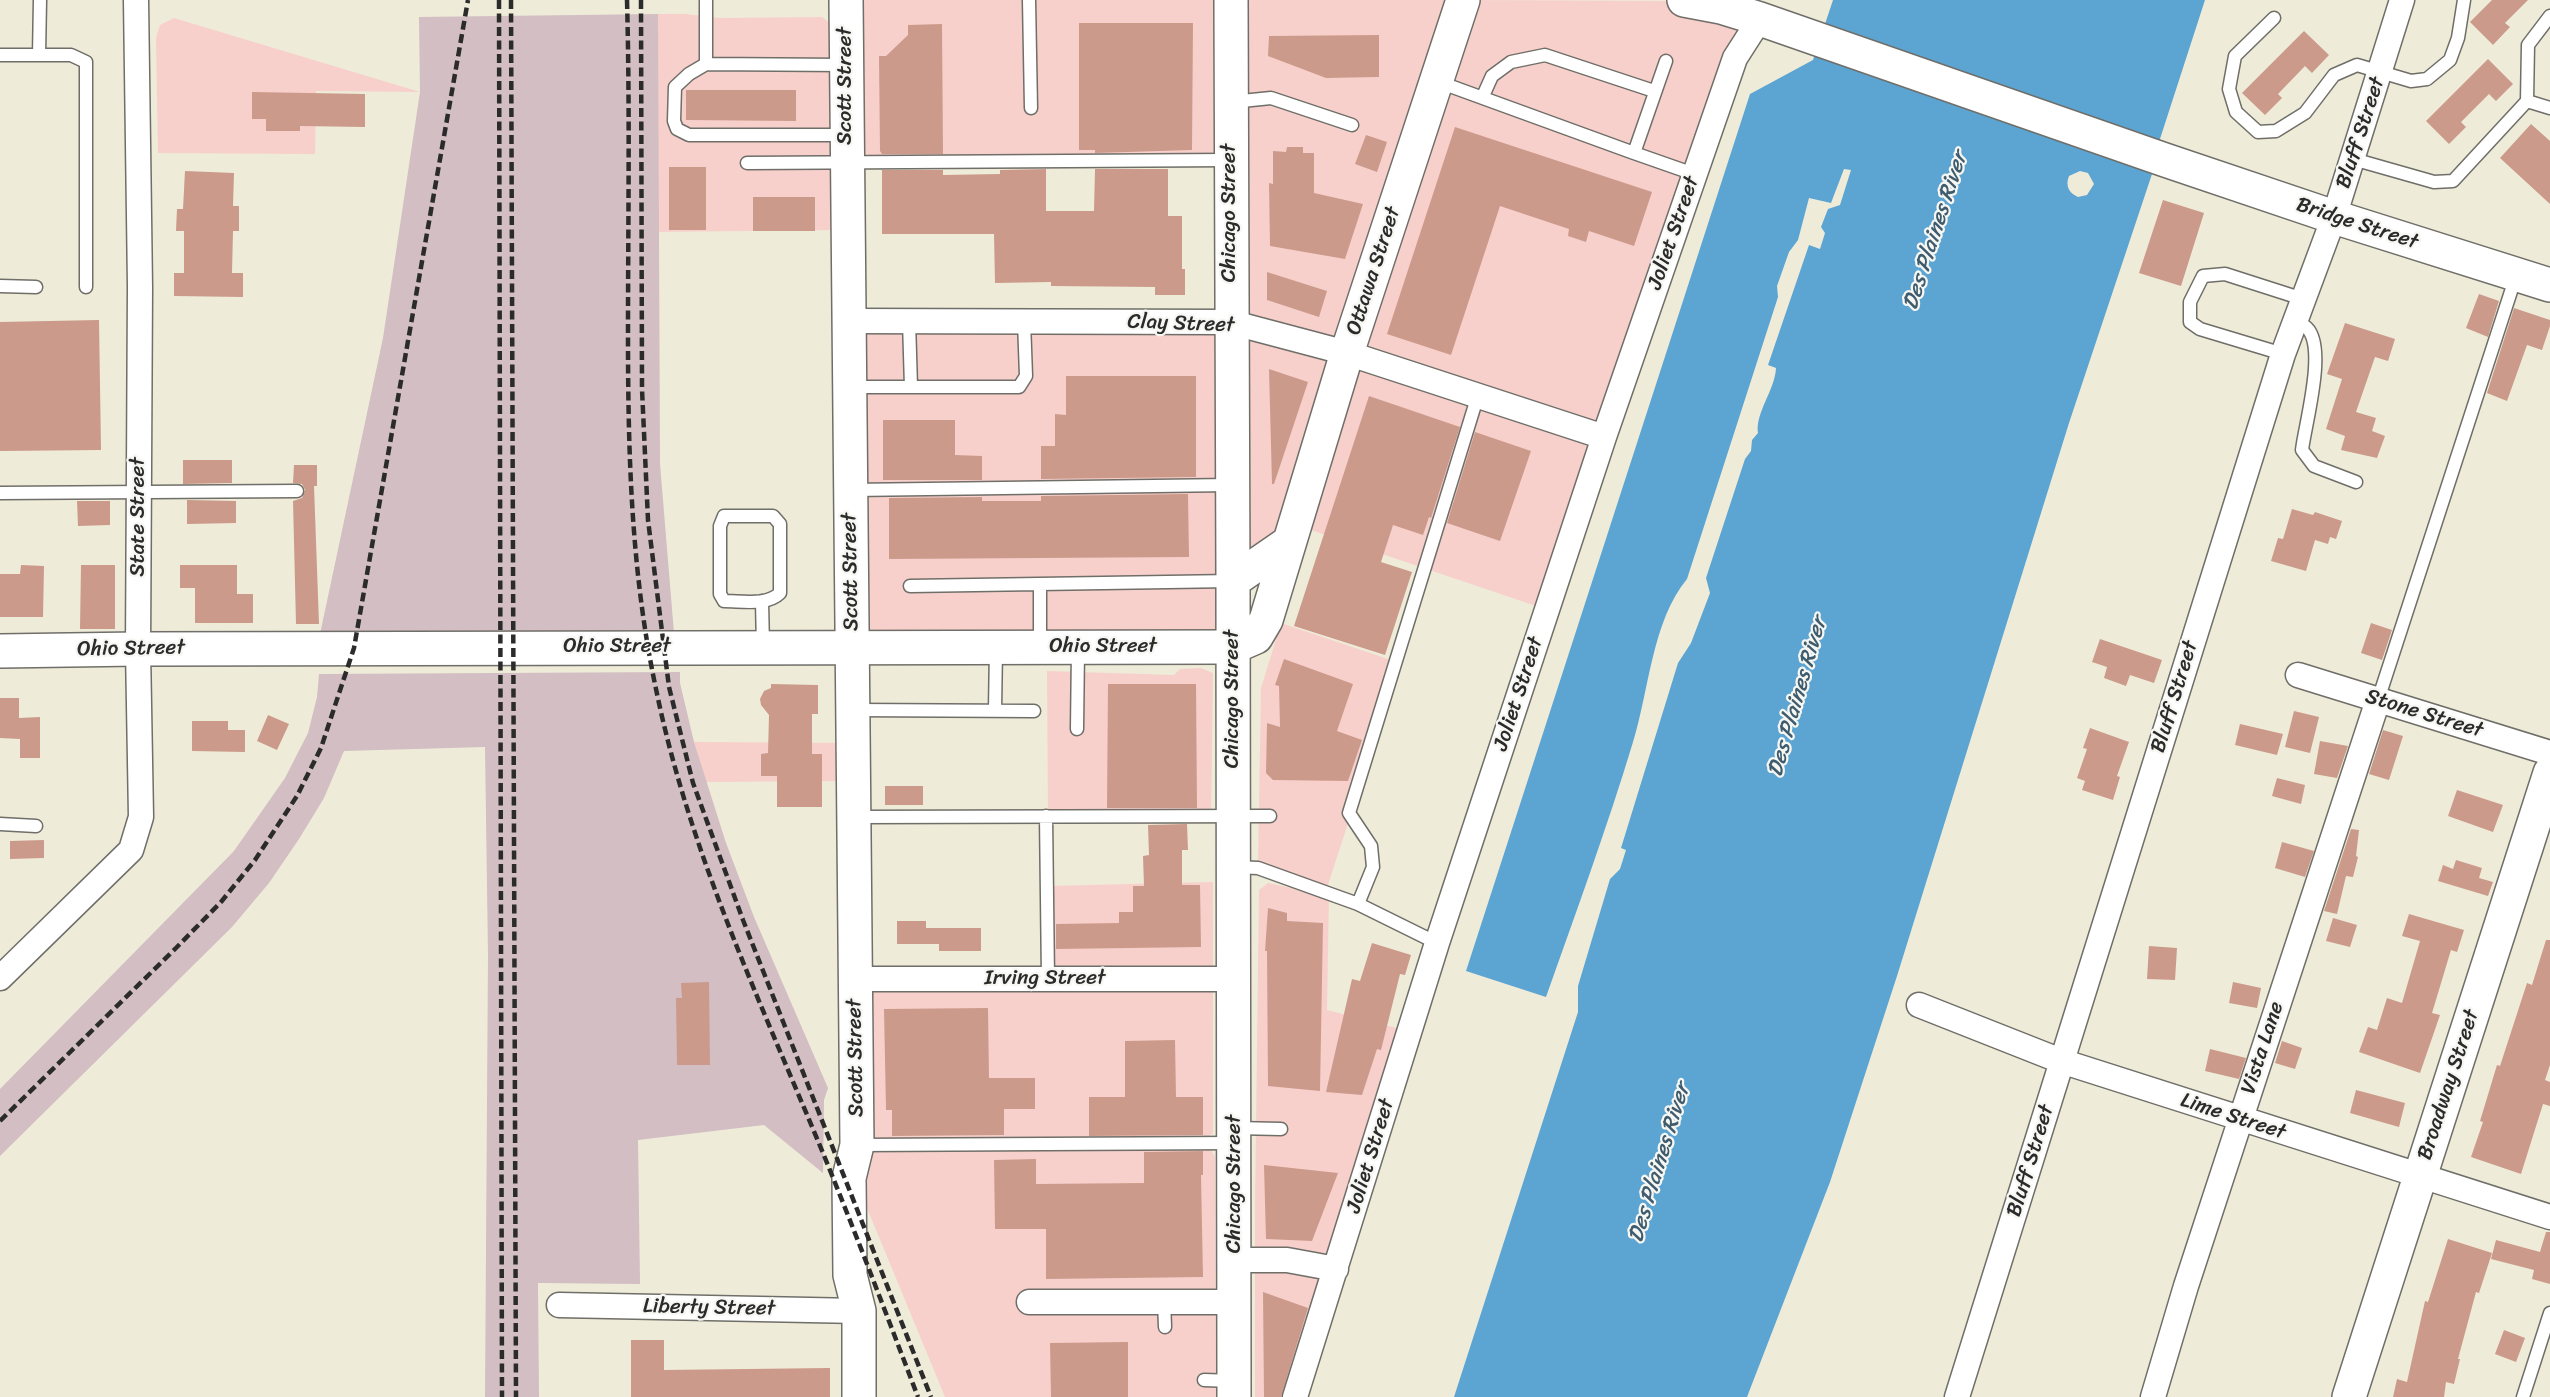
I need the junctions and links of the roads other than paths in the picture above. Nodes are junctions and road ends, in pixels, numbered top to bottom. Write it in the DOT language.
graph roads {
  1 [pos="40,0"];
  2 [pos="136,0"];
  3 [pos="706,0"];
  4 [pos="846,0"];
  5 [pos="1029,0"];
  6 [pos="1231,0"];
  7 [pos="1463,0"];
  8 [pos="1684,0"];
  9 [pos="2402,0"];
  10 [pos="2464,0"];
  11 [pos="1764,9"];
  12 [pos="2550,16"];
  13 [pos="2274,18"];
  14 [pos="0,55"];
  15 [pos="39,56"];
  16 [pos="1666,61"];
  17 [pos="706,64"];
  18 [pos="846,65"];
  19 [pos="2381,70"];
  20 [pos="1438,81"];
  21 [pos="1654,91"];
  22 [pos="1483,96"];
  23 [pos="2527,101"];
  24 [pos="1231,102"];
  25 [pos="1031,108"];
  26 [pos="2550,108"];
  27 [pos="1353,125"];
  28 [pos="847,148"];
  29 [pos="1634,153"];
  30 [pos="2353,159"];
  31 [pos="1231,160"];
  32 [pos="747,163"];
  33 [pos="1694,174"];
  34 [pos="2334,217"];
  35 [pos="2516,274"];
  36 [pos="2550,285"];
  37 [pos="0,286"];
  38 [pos="36,287"];
  39 [pos="86,287"];
  40 [pos="2299,310"];
  41 [pos="849,321"];
  42 [pos="909,321"];
  43 [pos="1024,321"];
  44 [pos="1230,322"];
  45 [pos="1347,353"];
  46 [pos="2283,354"];
  47 [pos="849,387"];
  48 [pos="911,387"];
  49 [pos="1478,395"];
  50 [pos="1604,437"];
  51 [pos="2356,482"];
  52 [pos="1231,485"];
  53 [pos="297,490"];
  54 [pos="850,490"];
  55 [pos="0,492"];
  56 [pos="139,492"];
  57 [pos="1288,543"];
  58 [pos="1233,581"];
  59 [pos="1040,585"];
  60 [pos="910,586"];
  61 [pos="762,601"];
  62 [pos="763,647"];
  63 [pos="852,647"];
  64 [pos="996,647"];
  65 [pos="1040,647"];
  66 [pos="1078,647"];
  67 [pos="1233,647"];
  68 [pos="138,649"];
  69 [pos="0,651"];
  70 [pos="2298,675"];
  71 [pos="2378,700"];
  72 [pos="995,710"];
  73 [pos="853,711"];
  74 [pos="1034,711"];
  75 [pos="1077,729"];
  76 [pos="2550,753"];
  77 [pos="2550,773"];
  78 [pos="1233,815"];
  79 [pos="1046,816"];
  80 [pos="1270,816"];
  81 [pos="854,817"];
  82 [pos="0,824"];
  83 [pos="36,826"];
  84 [pos="1232,867"];
  85 [pos="1358,904"];
  86 [pos="1437,943"];
  87 [pos="0,978"];
  88 [pos="855,979"];
  89 [pos="1048,979"];
  90 [pos="1235,979"];
  91 [pos="1919,1005"];
  92 [pos="2061,1061"];
  93 [pos="2240,1120"];
  94 [pos="1281,1129"];
  95 [pos="1235,1136"];
  96 [pos="857,1145"];
  97 [pos="2420,1175"];
  98 [pos="2550,1217"];
  99 [pos="1234,1260"];
  100 [pos="1336,1269"];
  101 [pos="1164,1301"];
  102 [pos="1029,1302"];
  103 [pos="1235,1302"];
  104 [pos="559,1305"];
  105 [pos="859,1311"];
  106 [pos="2550,1312"];
  107 [pos="1165,1327"];
  108 [pos="1224,1386"];
  109 [pos="860,1397"];
  110 [pos="1295,1397"];
  111 [pos="1957,1397"];
  112 [pos="2152,1397"];
  113 [pos="2349,1397"];
  114 [pos="2523,1397"];
  1 -- 15 [label="lane"];
  2 -- 56 [label="street, State Street"];
  3 -- 17 [label="lane"];
  4 -- 18 [label="street, Scott Street"];
  5 -- 25 [label="lane"];
  6 -- 24 [label="street, Chicago Street"];
  7 -- 20 [label="street, Ottawa Street"];
  8 -- 11 [label="street, Bridge Street"];
  9 -- 19 [label="street, Bluff Street"];
  10 -- 19 [label="lane"];
  11 -- 33 [label="street, Joliet Street"];
  11 -- 34 [label="street, Bridge Street"];
  12 -- 23 [label="lane"];
  13 -- 19 [label="lane"];
  14 -- 15 [label="lane"];
  15 -- 39 [label="lane"];
  16 -- 21 [label="lane"];
  17 -- 18 [label="lane"];
  17 -- 28 [label="lane"];
  18 -- 28 [label="street, Scott Street"];
  19 -- 30 [label="street, Bluff Street"];
  20 -- 22 [label="lane"];
  20 -- 45 [label="street, Ottawa Street"];
  21 -- 22 [label="lane"];
  21 -- 29 [label="lane"];
  22 -- 29 [label="lane"];
  23 -- 26 [label="lane"];
  23 -- 30 [label="lane"];
  24 -- 27 [label="lane"];
  24 -- 31 [label="street, Chicago Street"];
  28 -- 31 [label="lane"];
  28 -- 32 [label="lane"];
  28 -- 41 [label="street, Scott Street"];
  29 -- 33 [label="lane"];
  30 -- 34 [label="street, Bluff Street"];
  31 -- 44 [label="street, Chicago Street"];
  33 -- 50 [label="street, Joliet Street"];
  34 -- 35 [label="street, Bridge Street"];
  34 -- 40 [label="street, Bluff Street"];
  35 -- 36 [label="street, Bridge Street"];
  35 -- 71 [label="lane"];
  37 -- 38 [label="lane"];
  40 -- 46 [label="street, Bluff Street"];
  40 -- 46 [label="lane"];
  40 -- 51 [label="lane"];
  41 -- 42 [label="street, Clay Street"];
  41 -- 47 [label="street, Scott Street"];
  42 -- 43 [label="street, Clay Street"];
  42 -- 48 [label="lane"];
  43 -- 44 [label="street, Clay Street"];
  43 -- 48 [label="lane"];
  44 -- 45 [label="street, Clay Street"];
  44 -- 52 [label="street, Chicago Street"];
  45 -- 49 [label="street, Clay Street"];
  45 -- 57 [label="street, Ottawa Street"];
  46 -- 92 [label="street, Bluff Street"];
  47 -- 48 [label="lane"];
  47 -- 54 [label="street, Scott Street"];
  49 -- 50 [label="street, Clay Street"];
  49 -- 85 [label="lane"];
  50 -- 86 [label="street, Joliet Street"];
  52 -- 54 [label="lane"];
  52 -- 58 [label="street, Chicago Street"];
  53 -- 56 [label="lane"];
  54 -- 63 [label="street, Scott Street"];
  55 -- 56 [label="lane"];
  56 -- 68 [label="street, State Street"];
  57 -- 58 [label="street"];
  57 -- 67 [label="street, Ottawa Street"];
  58 -- 59 [label="lane"];
  58 -- 67 [label="street, Chicago Street"];
  59 -- 60 [label="lane"];
  59 -- 65 [label="lane"];
  61 -- 61 [label="lane"];
  61 -- 62 [label="lane"];
  62 -- 63 [label="street, Ohio Street"];
  62 -- 68 [label="street, Ohio Street"];
  63 -- 64 [label="street, Ohio Street"];
  63 -- 73 [label="street, Scott Street"];
  64 -- 65 [label="street, Ohio Street"];
  64 -- 72 [label="lane"];
  65 -- 66 [label="street, Ohio Street"];
  66 -- 67 [label="street, Ohio Street"];
  66 -- 75 [label="lane"];
  67 -- 78 [label="street, Chicago Street"];
  68 -- 69 [label="street, Ohio Street"];
  68 -- 87 [label="street, State Street"];
  70 -- 71 [label="street, Stone Street"];
  71 -- 76 [label="street, Stone Street"];
  71 -- 93 [label="street, Vista Lane"];
  72 -- 73 [label="lane"];
  72 -- 74 [label="lane"];
  73 -- 81 [label="street, Scott Street"];
  77 -- 97 [label="street, Broadway Street"];
  78 -- 79 [label="lane"];
  78 -- 80 [label="lane"];
  78 -- 84 [label="street, Chicago Street"];
  79 -- 81 [label="lane"];
  79 -- 89 [label="lane"];
  81 -- 88 [label="street, Scott Street"];
  82 -- 83 [label="lane"];
  84 -- 85 [label="lane"];
  84 -- 90 [label="street, Chicago Street"];
  85 -- 86 [label="lane"];
  86 -- 100 [label="street, Joliet Street"];
  88 -- 89 [label="street, Irving Street"];
  88 -- 96 [label="street, Scott Street"];
  89 -- 90 [label="street, Irving Street"];
  90 -- 95 [label="street, Chicago Street"];
  91 -- 92 [label="street, Lime Street"];
  92 -- 93 [label="street, Lime Street"];
  92 -- 111 [label="street, Bluff Street"];
  93 -- 97 [label="street, Lime Street"];
  93 -- 112 [label="street, Vista Lane"];
  94 -- 95 [label="lane"];
  95 -- 96 [label="lane"];
  95 -- 99 [label="street, Chicago Street"];
  96 -- 105 [label="street, Scott Street"];
  97 -- 98 [label="street, Lime Street"];
  97 -- 113 [label="street, Broadway Street"];
  99 -- 100 [label="street"];
  99 -- 103 [label="street, Chicago Street"];
  100 -- 110 [label="street, Joliet Street"];
  101 -- 102 [label="street"];
  101 -- 103 [label="street"];
  101 -- 107 [label="lane"];
  103 -- 108 [label="street, Chicago Street"];
  104 -- 105 [label="street, Liberty Street"];
  105 -- 109 [label="street, Scott Street"];
  106 -- 114 [label="lane"];
}
